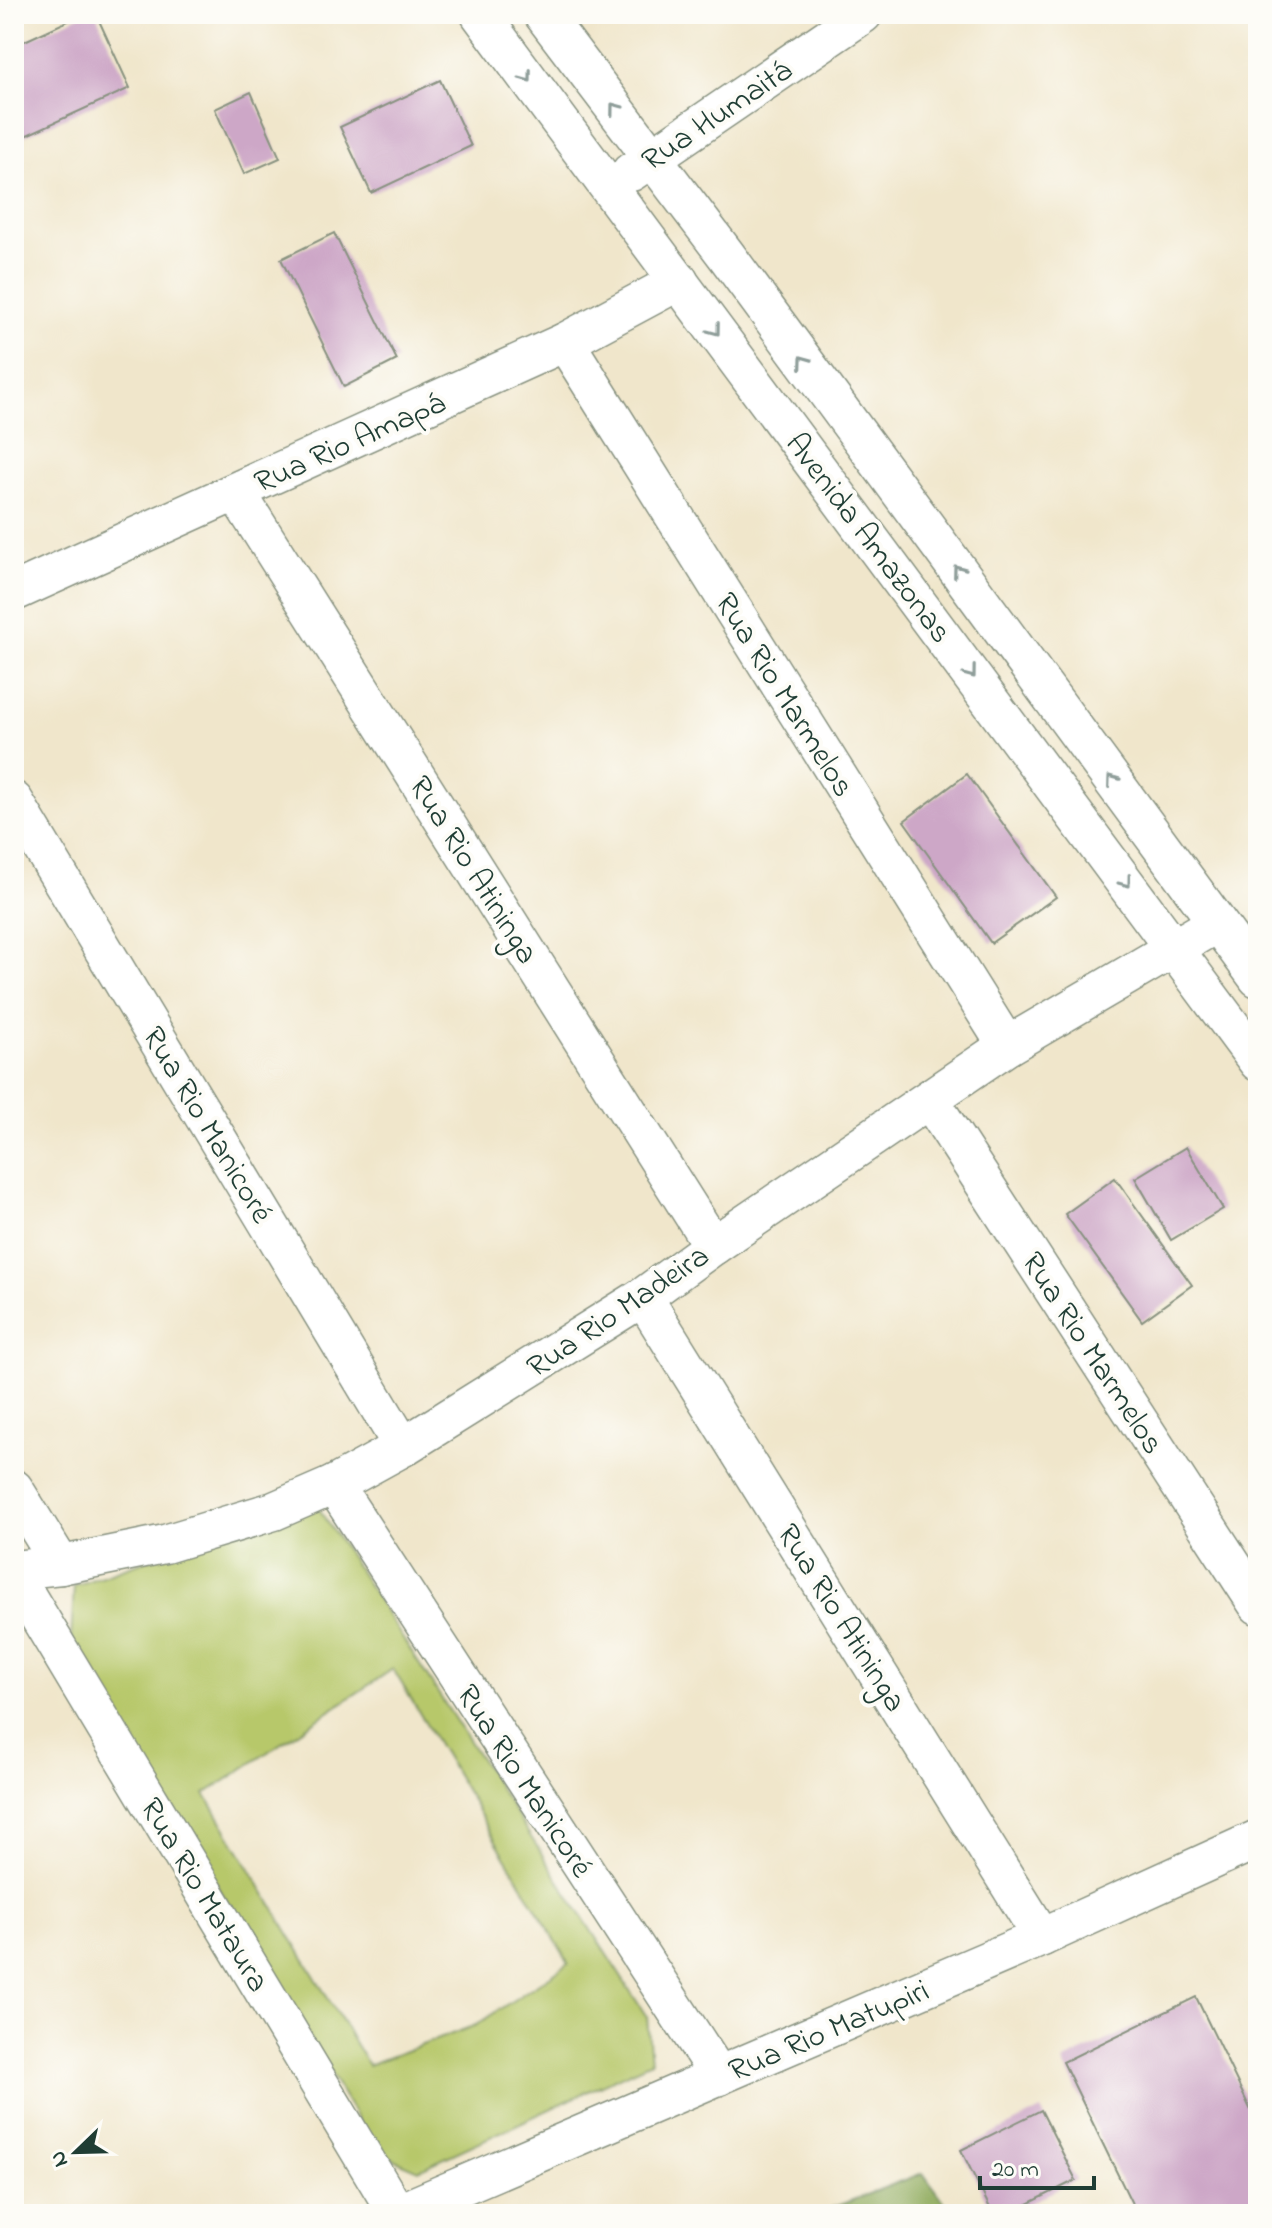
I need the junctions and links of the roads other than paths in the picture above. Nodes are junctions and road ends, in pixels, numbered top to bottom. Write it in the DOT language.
graph roads {
  1 [pos="480,14"];
  2 [pos="543,14"];
  3 [pos="863,14"];
  4 [pos="652,157"];
  5 [pos="609,187"];
  6 [pos="679,281"];
  7 [pos="565,342"];
  8 [pos="236,492"];
  9 [pos="14,592"];
  10 [pos="14,801"];
  11 [pos="1217,923"];
  12 [pos="1176,948"];
  13 [pos="1258,978"];
  14 [pos="1007,1046"];
  15 [pos="1258,1062"];
  16 [pos="930,1100"];
  17 [pos="713,1246"];
  18 [pos="643,1297"];
  19 [pos="403,1447"];
  20 [pos="334,1485"];
  21 [pos="14,1489"];
  22 [pos="61,1565"];
  23 [pos="14,1573"];
  24 [pos="1258,1605"];
  25 [pos="1258,1839"];
  26 [pos="1042,1937"];
  27 [pos="719,2076"];
  28 [pos="397,2214"];
  1 -- 5 [label="street, Avenida Amazonas, one-way"];
  4 -- 2 [label="street, Avenida Amazonas, one-way"];
  3 -- 4 [label="street, Rua Humaitá"];
  4 -- 5 [label="street, Rua Humaitá"];
  11 -- 4 [label="street, Avenida Amazonas, one-way"];
  5 -- 6 [label="street, Avenida Amazonas"];
  6 -- 7 [label="street, Rua Rio Amapá"];
  6 -- 12 [label="street, Avenida Amazonas, one-way"];
  7 -- 8 [label="street, Rua Rio Amapá"];
  7 -- 14 [label="street, Rua Rio Marmelos"];
  8 -- 9 [label="street, Rua Rio Amapá"];
  8 -- 17 [label="street, Rua Rio Atininga"];
  10 -- 19 [label="street, Rua Rio Manicoré"];
  11 -- 12 [label="street, Rua Rio Madeira"];
  11 -- 13 [label="street, Avenida Amazonas"];
  12 -- 14 [label="street, Rua Rio Madeira"];
  12 -- 15 [label="street, Avenida Amazonas"];
  14 -- 16 [label="street, Rua Rio Madeira"];
  16 -- 17 [label="street, Rua Rio Madeira"];
  16 -- 24 [label="street, Rua Rio Marmelos"];
  17 -- 18 [label="street, Rua Rio Madeira"];
  18 -- 19 [label="street, Rua Rio Madeira"];
  18 -- 26 [label="street, Rua Rio Atininga"];
  19 -- 20 [label="street, Rua Rio Madeira"];
  20 -- 22 [label="street, Rua Rio Madeira"];
  20 -- 27 [label="street, Rua Rio Manicoré"];
  21 -- 22 [label="street"];
  22 -- 23 [label="street, Rua Rio Madeira"];
  23 -- 28 [label="street, Rua Rio Mataura"];
  25 -- 26 [label="street, Rua Rio Matupiri"];
  26 -- 27 [label="street, Rua Rio Matupiri"];
  27 -- 28 [label="street, Rua Rio Matupiri"];
}
